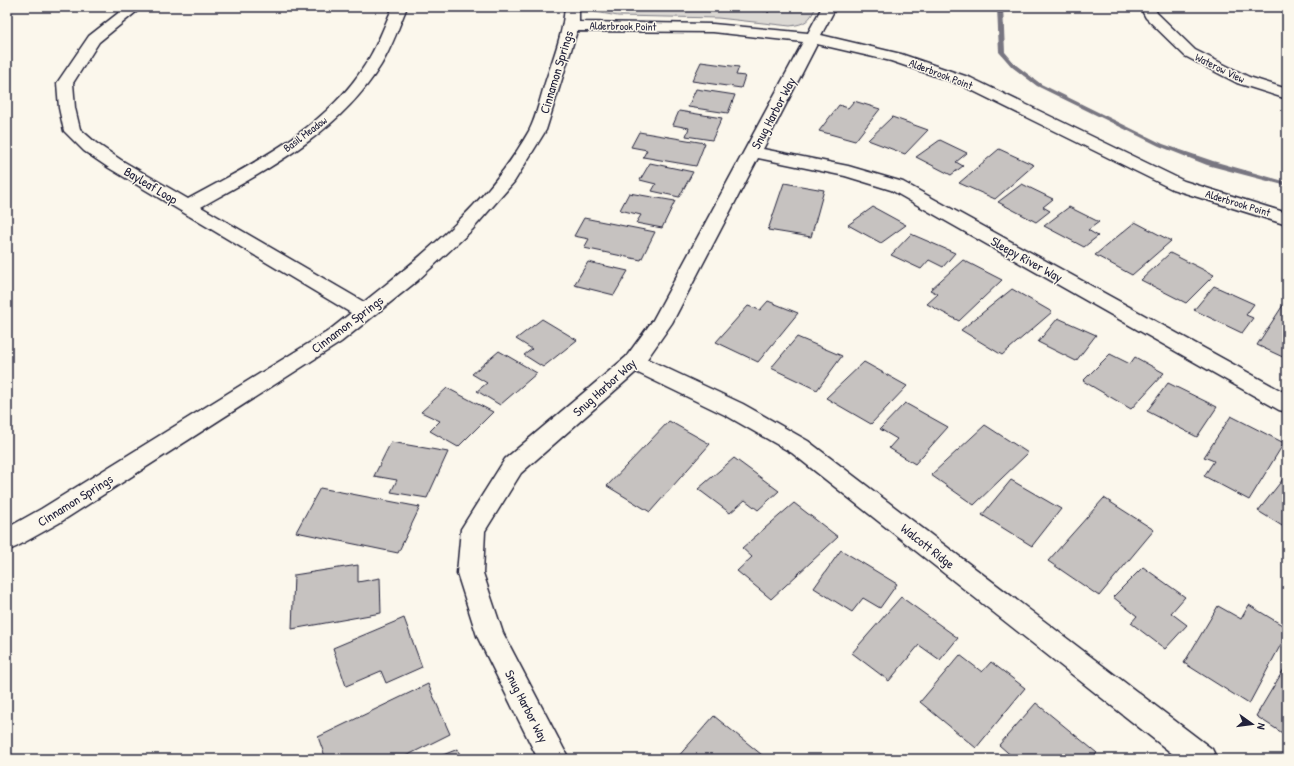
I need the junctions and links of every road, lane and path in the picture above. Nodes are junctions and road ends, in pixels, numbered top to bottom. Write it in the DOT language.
graph roads {
  1 [pos="135,7"];
  2 [pos="400,7"];
  3 [pos="829,7"];
  4 [pos="1148,7"];
  5 [pos="572,16"];
  6 [pos="813,38"];
  7 [pos="1287,94"];
  8 [pos="752,152"];
  9 [pos="188,207"];
  10 [pos="1287,219"];
  11 [pos="365,312"];
  12 [pos="634,362"];
  13 [pos="1287,404"];
  14 [pos="7,540"];
  15 [pos="554,759"];
  16 [pos="1202,759"];
  1 -- 9 [label="street, Bayleaf Loop"];
  2 -- 9 [label="street, Basil Meadow"];
  3 -- 6 [label="street, Snug Harbor Way"];
  4 -- 7 [label="street, Waterow View"];
  5 -- 6 [label="street, Alderbrook Point"];
  5 -- 11 [label="street, Cinnamon Springs"];
  6 -- 8 [label="street, Snug Harbor Way"];
  6 -- 10 [label="street, Alderbrook Point"];
  8 -- 12 [label="street, Snug Harbor Way"];
  8 -- 13 [label="street, Sleepy River Way"];
  9 -- 11 [label="street, Bayleaf Loop"];
  11 -- 14 [label="street, Cinnamon Springs"];
  12 -- 15 [label="street, Snug Harbor Way"];
  12 -- 16 [label="street, Walcott Ridge"];
}
